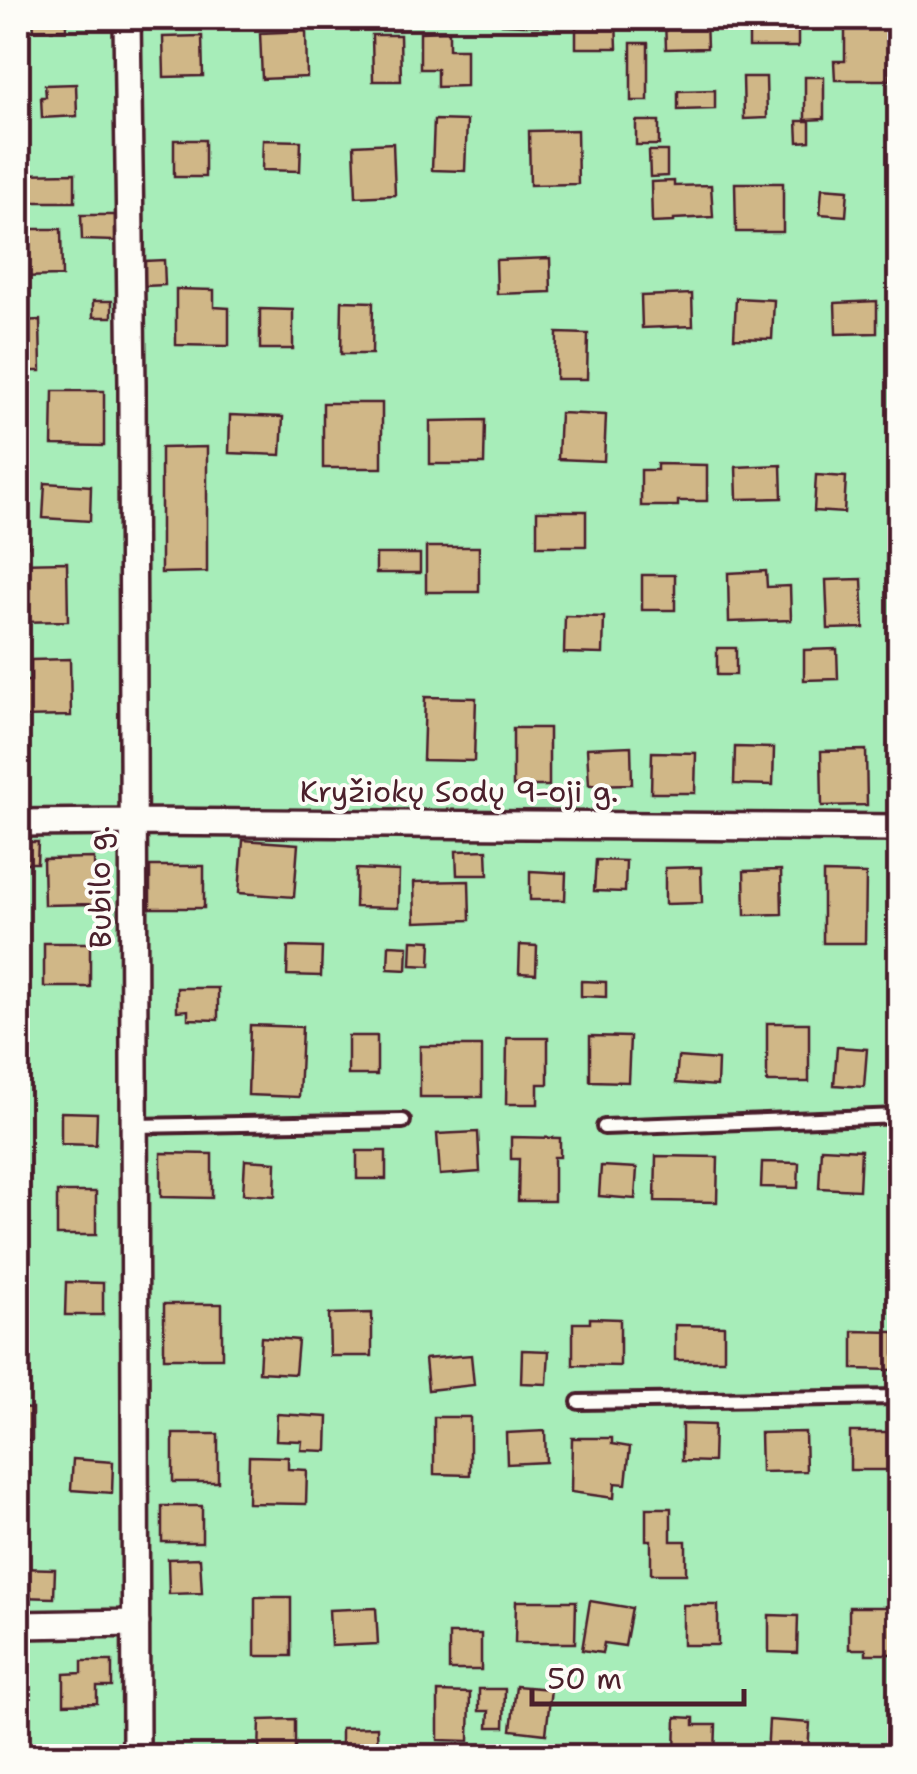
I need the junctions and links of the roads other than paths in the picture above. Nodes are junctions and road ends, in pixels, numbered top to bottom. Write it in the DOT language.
graph roads {
  1 [pos="126,18"];
  2 [pos="131,822"];
  3 [pos="18,823"];
  4 [pos="900,828"];
  5 [pos="900,1116"];
  6 [pos="403,1122"];
  7 [pos="135,1126"];
  8 [pos="604,1127"];
  9 [pos="900,1397"];
  10 [pos="579,1402"];
  11 [pos="136,1623"];
  12 [pos="18,1624"];
  13 [pos="136,1756"];
  1 -- 2 [label="street, Bubilo g."];
  2 -- 3 [label="street, Kryžiokų Sodų 9-oji g."];
  2 -- 4 [label="street, Kryžiokų Sodų 9-oji g."];
  2 -- 7 [label="street, Bubilo g."];
  5 -- 8 [label="lane"];
  6 -- 7 [label="lane"];
  7 -- 11 [label="street, Bubilo g."];
  9 -- 10 [label="lane"];
  11 -- 12 [label="street"];
  11 -- 13 [label="street, Bubilo g."];
}
